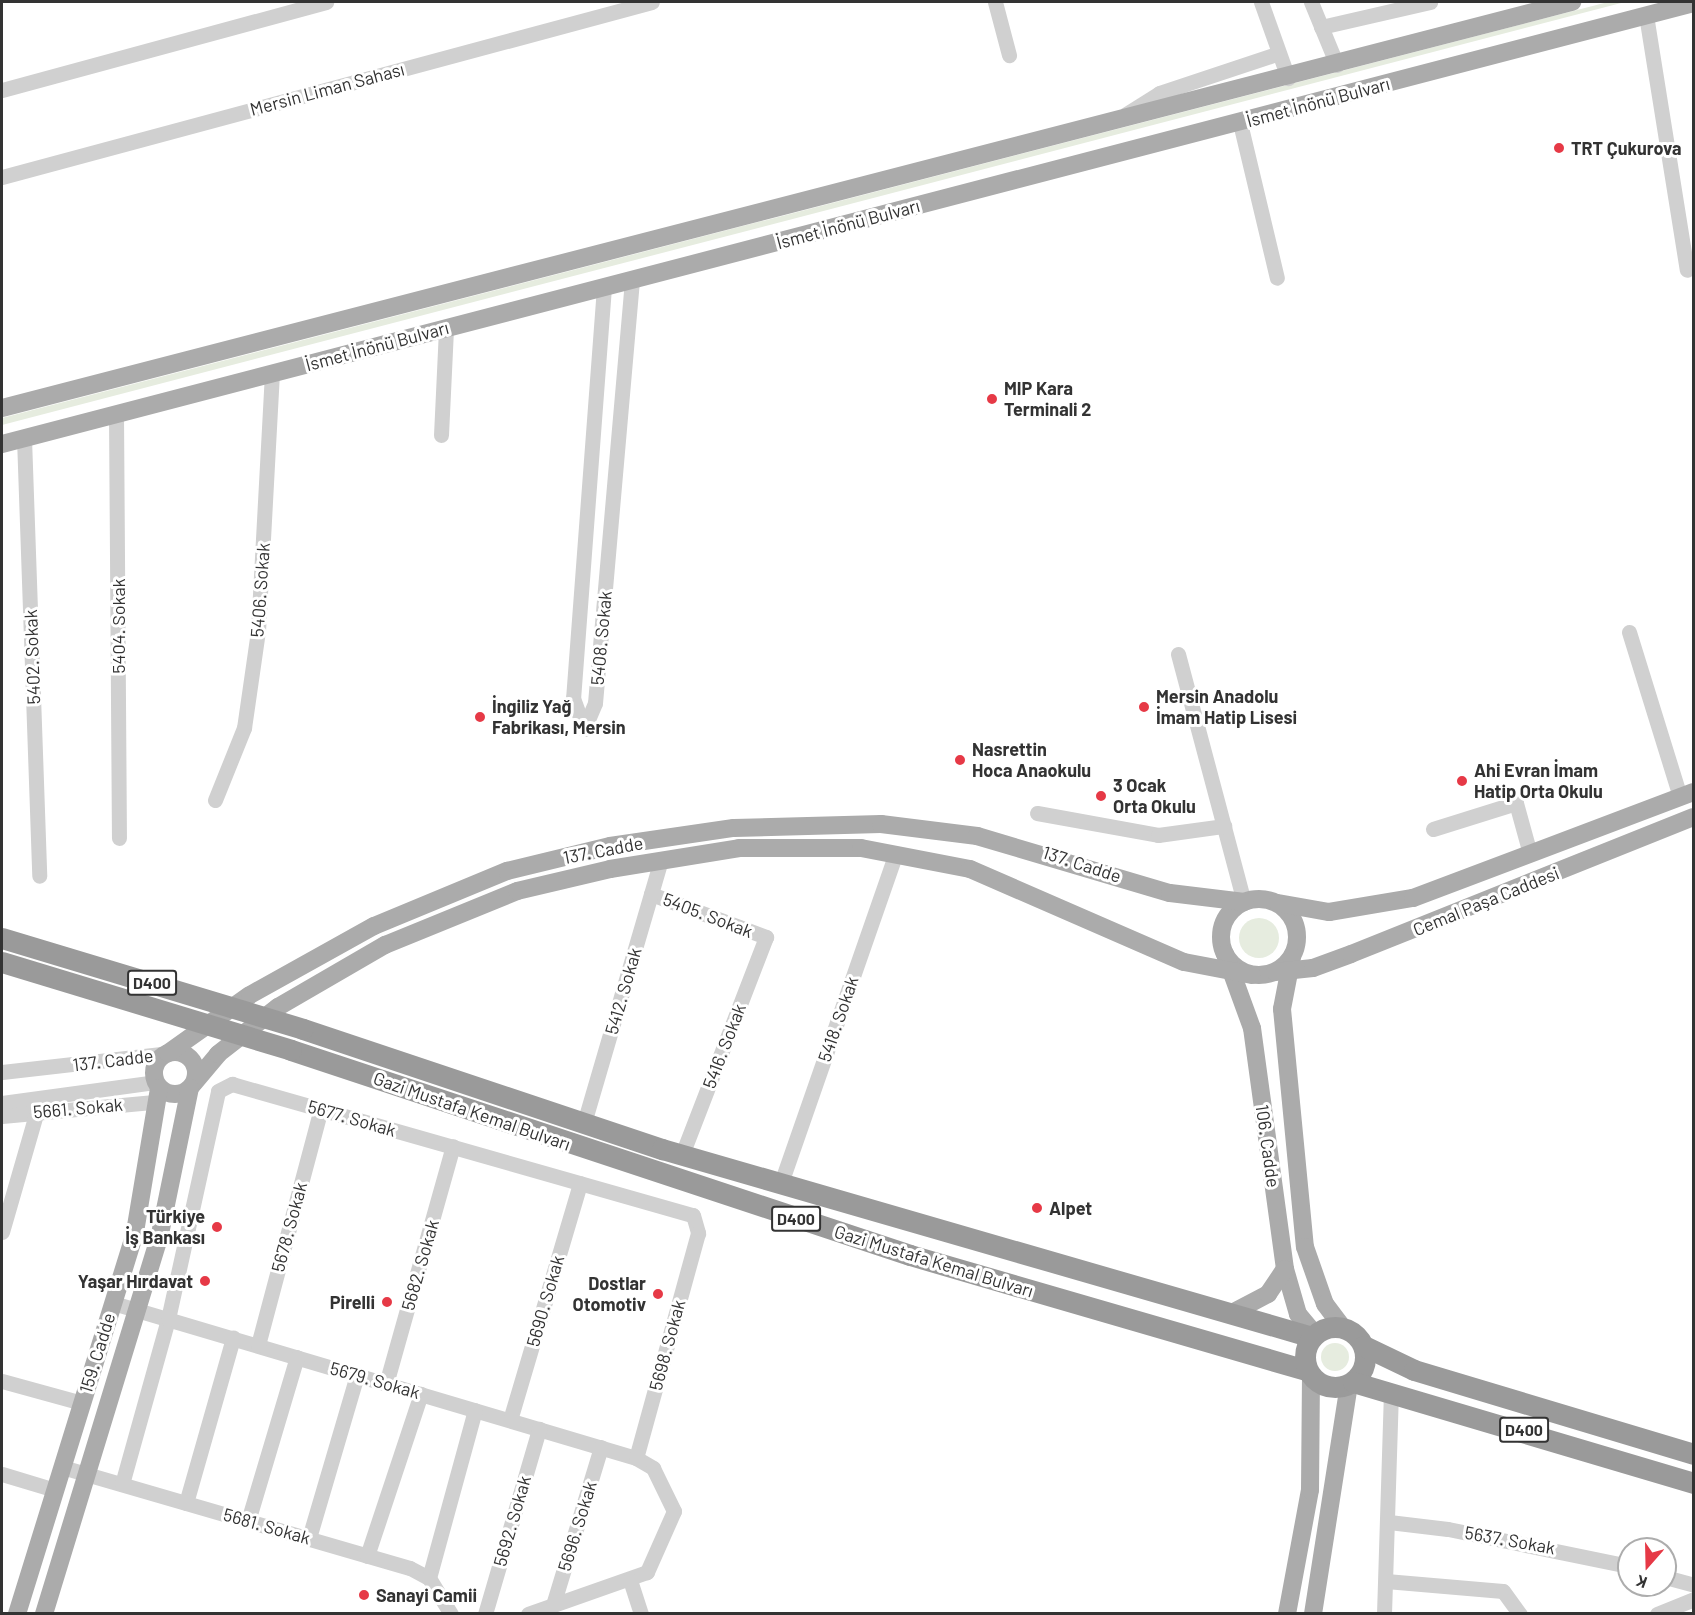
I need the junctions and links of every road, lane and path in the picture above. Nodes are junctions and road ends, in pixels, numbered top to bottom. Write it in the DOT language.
graph roads {
  1 [pos="326,2"];
  2 [pos="652,2"];
  3 [pos="995,2"];
  4 [pos="1261,2"];
  5 [pos="1311,2"];
  6 [pos="1430,2"];
  7 [pos="1572,2"];
  8 [pos="1694,3"];
  9 [pos="1646,15"];
  10 [pos="1321,27"];
  11 [pos="1279,53"];
  12 [pos="1010,55"];
  13 [pos="1337,65"];
  14 [pos="1288,78"];
  15 [pos="2,90"];
  16 [pos="1240,123"];
  17 [pos="1107,126"];
  18 [pos="2,177"];
  19 [pos="1687,270"];
  20 [pos="1277,278"];
  21 [pos="632,280"];
  22 [pos="604,287"];
  23 [pos="446,327"];
  24 [pos="272,373"];
  25 [pos="2,408"];
  26 [pos="116,414"];
  27 [pos="441,435"];
  28 [pos="24,438"];
  29 [pos="2,444"];
  30 [pos="1629,632"];
  31 [pos="1178,654"];
  32 [pos="1687,794"];
  33 [pos="215,800"];
  34 [pos="1037,813"];
  35 [pos="1694,817"];
  36 [pos="1224,826"];
  37 [pos="1433,829"];
  38 [pos="119,838"];
  39 [pos="1530,854"];
  40 [pos="895,855"];
  41 [pos="661,859"];
  42 [pos="39,876"];
  43 [pos="651,894"];
  44 [pos="1244,902"];
  45 [pos="1278,903"];
  46 [pos="766,937"];
  47 [pos="2,938"];
  48 [pos="2,962"];
  49 [pos="1228,962"];
  50 [pos="1285,967"];
  51 [pos="168,1053"];
  52 [pos="2,1072"];
  53 [pos="192,1086"];
  54 [pos="156,1090"];
  55 [pos="2,1103"];
  56 [pos="321,1109"];
  57 [pos="37,1111"];
  58 [pos="2,1116"];
  59 [pos="584,1123"];
  60 [pos="453,1146"];
  61 [pos="682,1155"];
  62 [pos="580,1183"];
  63 [pos="781,1183"];
  64 [pos="2,1232"];
  65 [pos="698,1233"];
  66 [pos="1285,1269"];
  67 [pos="113,1302"];
  68 [pos="137,1309"];
  69 [pos="1232,1313"];
  70 [pos="168,1319"];
  71 [pos="1343,1328"];
  72 [pos="1314,1335"];
  73 [pos="234,1338"];
  74 [pos="258,1345"];
  75 [pos="1364,1346"];
  76 [pos="297,1357"];
  77 [pos="1309,1373"];
  78 [pos="357,1375"];
  79 [pos="2,1381"];
  80 [pos="1351,1383"];
  81 [pos="387,1384"];
  82 [pos="421,1394"];
  83 [pos="1391,1394"];
  84 [pos="82,1403"];
  85 [pos="475,1410"];
  86 [pos="510,1420"];
  87 [pos="539,1429"];
  88 [pos="601,1447"];
  89 [pos="1694,1454"];
  90 [pos="636,1458"];
  91 [pos="62,1467"];
  92 [pos="86,1473"];
  93 [pos="2,1474"];
  94 [pos="1694,1483"];
  95 [pos="122,1484"];
  96 [pos="55,1490"];
  97 [pos="186,1503"];
  98 [pos="248,1521"];
  99 [pos="1389,1522"];
  100 [pos="309,1539"];
  101 [pos="367,1556"];
  102 [pos="1617,1563"];
  103 [pos="429,1578"];
  104 [pos="630,1580"];
  105 [pos="1677,1580"];
  106 [pos="1386,1581"];
  107 [pos="1694,1585"];
  108 [pos="1694,1599"];
  109 [pos="553,1605"];
  110 [pos="17,1614"];
  111 [pos="44,1614"];
  112 [pos="451,1614"];
  113 [pos="485,1614"];
  114 [pos="528,1614"];
  115 [pos="641,1614"];
  116 [pos="1287,1614"];
  117 [pos="1313,1614"];
  118 [pos="1384,1614"];
  119 [pos="1520,1614"];
  120 [pos="1657,1614"];
  1 -- 15 [label="street"];
  2 -- 18 [label="street, Mersin Liman Sahası"];
  3 -- 12 [label="street"];
  4 -- 11 [label="street"];
  5 -- 10 [label="street"];
  6 -- 10 [label="street"];
  7 -- 13 [label="main road, İsmet İnönü Bulvarı"];
  8 -- 9 [label="main road, İsmet İnönü Bulvarı"];
  9 -- 16 [label="main road, İsmet İnönü Bulvarı"];
  9 -- 19 [label="street"];
  10 -- 13 [label="street"];
  11 -- 14 [label="street"];
  11 -- 17 [label="street"];
  13 -- 14 [label="main road, İsmet İnönü Bulvarı"];
  14 -- 17 [label="main road, İsmet İnönü Bulvarı"];
  16 -- 20 [label="street"];
  16 -- 21 [label="main road, İsmet İnönü Bulvarı"];
  17 -- 25 [label="main road, İsmet İnönü Bulvarı"];
  21 -- 22 [label="main road, İsmet İnönü Bulvarı"];
  21 -- 22 [label="street, 5408. Sokak"];
  22 -- 23 [label="main road, İsmet İnönü Bulvarı"];
  23 -- 24 [label="main road, İsmet İnönü Bulvarı"];
  23 -- 27 [label="street"];
  24 -- 26 [label="main road, İsmet İnönü Bulvarı"];
  24 -- 33 [label="street, 5406. Sokak"];
  26 -- 28 [label="main road, İsmet İnönü Bulvarı"];
  26 -- 38 [label="street, 5404. Sokak"];
  28 -- 29 [label="main road, İsmet İnönü Bulvarı"];
  28 -- 42 [label="street, 5402. Sokak"];
  30 -- 32 [label="street"];
  31 -- 36 [label="street"];
  32 -- 39 [label="main road, Cemal Paşa Caddesi"];
  34 -- 36 [label="street"];
  35 -- 50 [label="main road, Cemal Paşa Caddesi"];
  36 -- 44 [label="street"];
  37 -- 39 [label="street"];
  39 -- 45 [label="main road, Cemal Paşa Caddesi"];
  40 -- 41 [label="main road, 137. Cadde"];
  40 -- 49 [label="main road, 137. Cadde"];
  40 -- 63 [label="street, 5418. Sokak"];
  41 -- 43 [label="street, 5412. Sokak"];
  41 -- 53 [label="main road, 137. Cadde"];
  43 -- 46 [label="street, 5405. Sokak"];
  43 -- 59 [label="street, 5412. Sokak"];
  44 -- 45 [label="main road"];
  44 -- 49 [label="main road"];
  44 -- 51 [label="main road, 137. Cadde"];
  45 -- 50 [label="main road"];
  46 -- 61 [label="street, 5416. Sokak"];
  47 -- 59 [label="highway, Gazi Mustafa Kemal Bulvarı / D400, bridge"];
  48 -- 77 [label="highway, Gazi Mustafa Kemal Bulvarı / D400, bridge"];
  49 -- 50 [label="main road, 137. Cadde"];
  49 -- 66 [label="main road, 106. Cadde"];
  50 -- 71 [label="main road, 106. Cadde"];
  51 -- 52 [label="street, 137. Cadde"];
  51 -- 53 [label="main road"];
  51 -- 54 [label="main road"];
  53 -- 54 [label="main road"];
  53 -- 68 [label="main road, 159. Cadde"];
  54 -- 55 [label="street, 137. Cadde"];
  54 -- 57 [label="street, 5661. Sokak"];
  54 -- 67 [label="main road, 159. Cadde"];
  56 -- 60 [label="street, 5677. Sokak"];
  56 -- 70 [label="street, 5677. Sokak"];
  56 -- 74 [label="street, 5678. Sokak"];
  57 -- 58 [label="street, 5661. Sokak"];
  57 -- 64 [label="street"];
  59 -- 61 [label="highway, Gazi Mustafa Kemal Bulvarı / D400"];
  60 -- 62 [label="street, 5677. Sokak"];
  60 -- 81 [label="street, 5682. Sokak"];
  61 -- 63 [label="highway, Gazi Mustafa Kemal Bulvarı / D400"];
  62 -- 65 [label="street, 5677. Sokak"];
  62 -- 86 [label="street, 5690. Sokak"];
  63 -- 69 [label="highway, Gazi Mustafa Kemal Bulvarı / D400"];
  65 -- 90 [label="street, 5698. Sokak"];
  66 -- 69 [label="main road"];
  66 -- 72 [label="main road, 106. Cadde"];
  67 -- 68 [label="street, 5679. Sokak"];
  67 -- 84 [label="main road, 159. Cadde"];
  68 -- 70 [label="street, 5679. Sokak"];
  68 -- 92 [label="main road, 159. Cadde"];
  69 -- 72 [label="highway, Gazi Mustafa Kemal Bulvarı / D400"];
  70 -- 73 [label="street, 5679. Sokak"];
  70 -- 95 [label="street"];
  71 -- 72 [label="highway"];
  71 -- 75 [label="highway"];
  72 -- 77 [label="highway"];
  73 -- 74 [label="street, 5679. Sokak"];
  73 -- 97 [label="street"];
  74 -- 76 [label="street, 5679. Sokak"];
  75 -- 80 [label="highway"];
  75 -- 89 [label="highway, D400"];
  76 -- 78 [label="street, 5679. Sokak"];
  76 -- 98 [label="street"];
  77 -- 80 [label="highway"];
  77 -- 116 [label="main road"];
  78 -- 81 [label="street, 5679. Sokak"];
  78 -- 100 [label="street"];
  79 -- 84 [label="street"];
  80 -- 83 [label="highway, D400"];
  80 -- 117 [label="main road"];
  81 -- 82 [label="street, 5679. Sokak"];
  82 -- 85 [label="street, 5679. Sokak"];
  82 -- 101 [label="street"];
  83 -- 94 [label="highway, D400"];
  83 -- 99 [label="street"];
  84 -- 91 [label="main road, 159. Cadde"];
  85 -- 86 [label="street, 5679. Sokak"];
  85 -- 103 [label="street"];
  86 -- 87 [label="street, 5679. Sokak"];
  87 -- 88 [label="street, 5679. Sokak"];
  87 -- 113 [label="street, 5692. Sokak"];
  88 -- 90 [label="street, 5679. Sokak"];
  88 -- 109 [label="street, 5696. Sokak"];
  90 -- 104 [label="street"];
  91 -- 92 [label="street, 5681. Sokak"];
  91 -- 96 [label="main road, 159. Cadde"];
  92 -- 95 [label="street, 5681. Sokak"];
  92 -- 111 [label="main road, 159. Cadde"];
  93 -- 96 [label="street"];
  95 -- 97 [label="street, 5681. Sokak"];
  96 -- 110 [label="main road, 159. Cadde"];
  97 -- 98 [label="street, 5681. Sokak"];
  98 -- 100 [label="street, 5681. Sokak"];
  99 -- 102 [label="street, 5637. Sokak"];
  99 -- 106 [label="street"];
  100 -- 101 [label="street, 5681. Sokak"];
  101 -- 103 [label="street, 5681. Sokak"];
  103 -- 112 [label="street"];
  104 -- 109 [label="street"];
  104 -- 115 [label="street"];
  105 -- 107 [label="street"];
  106 -- 118 [label="street"];
  106 -- 119 [label="street"];
  108 -- 120 [label="street"];
  109 -- 114 [label="street"];
}
